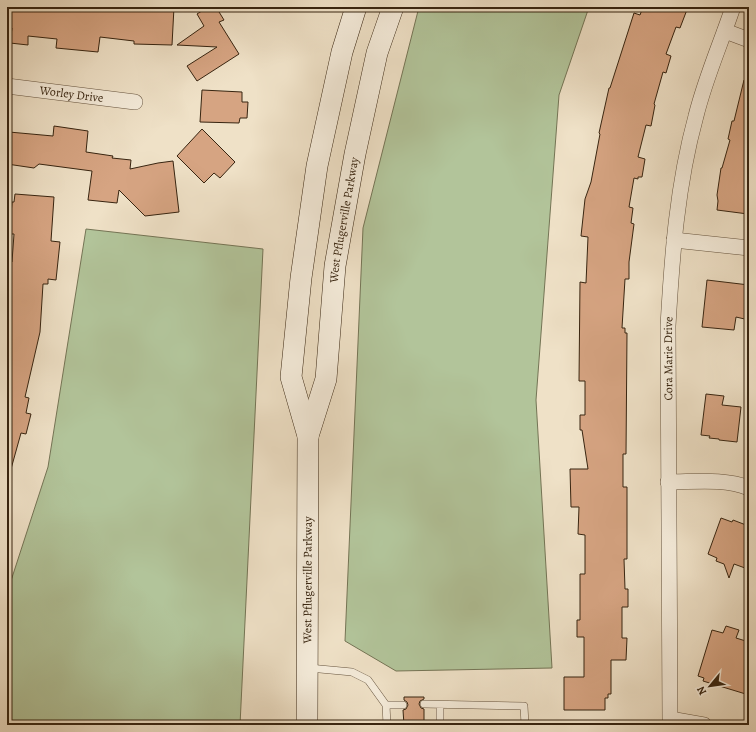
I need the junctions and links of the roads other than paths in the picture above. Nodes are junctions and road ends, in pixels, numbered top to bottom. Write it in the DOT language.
graph roads {
  1 [pos="356,7"];
  2 [pos="393,7"];
  3 [pos="734,7"];
  4 [pos="725,31"];
  5 [pos="749,40"];
  6 [pos="7,86"];
  7 [pos="135,102"];
  8 [pos="674,240"];
  9 [pos="749,248"];
  10 [pos="308,436"];
  11 [pos="668,482"];
  12 [pos="749,488"];
  13 [pos="307,668"];
  14 [pos="424,704"];
  15 [pos="386,705"];
  16 [pos="403,705"];
  17 [pos="440,705"];
  18 [pos="307,725"];
  19 [pos="387,725"];
  20 [pos="440,725"];
  21 [pos="525,725"];
  22 [pos="704,725"];
  1 -- 10 [label="main road, West Pflugerville Parkway"];
  2 -- 10 [label="main road, West Pflugerville Parkway"];
  3 -- 4 [label="street, Cora Marie Drive"];
  4 -- 5 [label="street"];
  4 -- 8 [label="street, Cora Marie Drive"];
  6 -- 7 [label="street, Worley Drive"];
  8 -- 9 [label="street"];
  8 -- 11 [label="street, Cora Marie Drive"];
  10 -- 13 [label="main road, West Pflugerville Parkway"];
  11 -- 12 [label="street"];
  11 -- 22 [label="street, Cora Marie Drive"];
  13 -- 15 [label="lane"];
  13 -- 18 [label="main road, West Pflugerville Parkway"];
  14 -- 17 [label="lane"];
  15 -- 16 [label="lane"];
  15 -- 19 [label="lane"];
  17 -- 20 [label="lane"];
  17 -- 21 [label="lane"];
}
